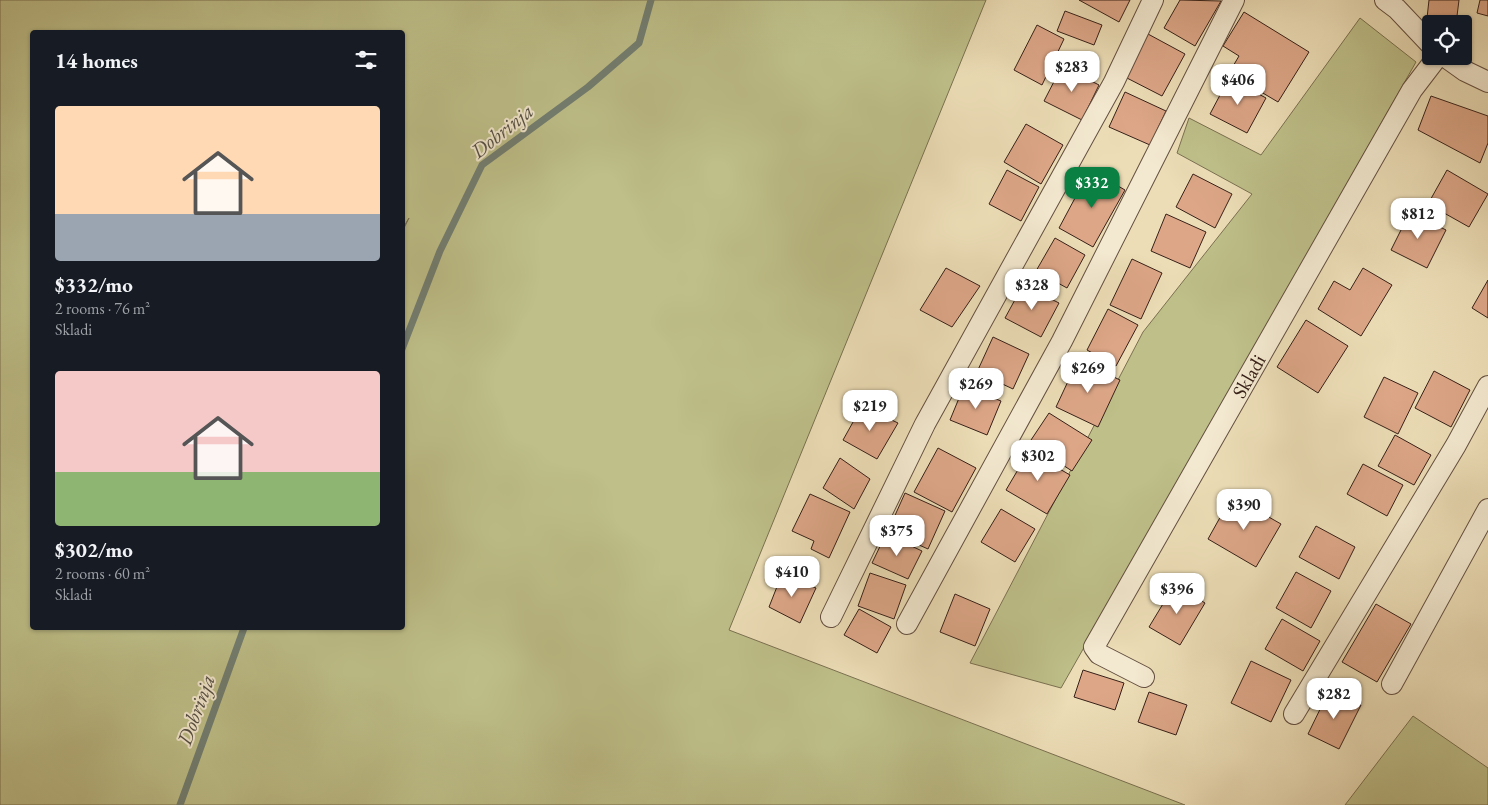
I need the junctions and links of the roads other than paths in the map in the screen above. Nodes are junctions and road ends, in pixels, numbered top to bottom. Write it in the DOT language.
graph roads {
  1 [pos="1153,0"];
  2 [pos="1234,0"];
  3 [pos="1385,0"];
  4 [pos="1422,35"];
  5 [pos="1432,65"];
  6 [pos="1457,65"];
  7 [pos="1488,82"];
  8 [pos="1488,386"];
  9 [pos="1488,509"];
  10 [pos="831,617"];
  11 [pos="907,624"];
  12 [pos="1144,677"];
  13 [pos="1392,684"];
  14 [pos="1294,714"];
  1 -- 10 [label="street"];
  2 -- 11 [label="street"];
  3 -- 4 [label="street"];
  5 -- 12 [label="street, Skladi"];
  6 -- 7 [label="street"];
  8 -- 14 [label="street"];
  9 -- 13 [label="street"];
}
